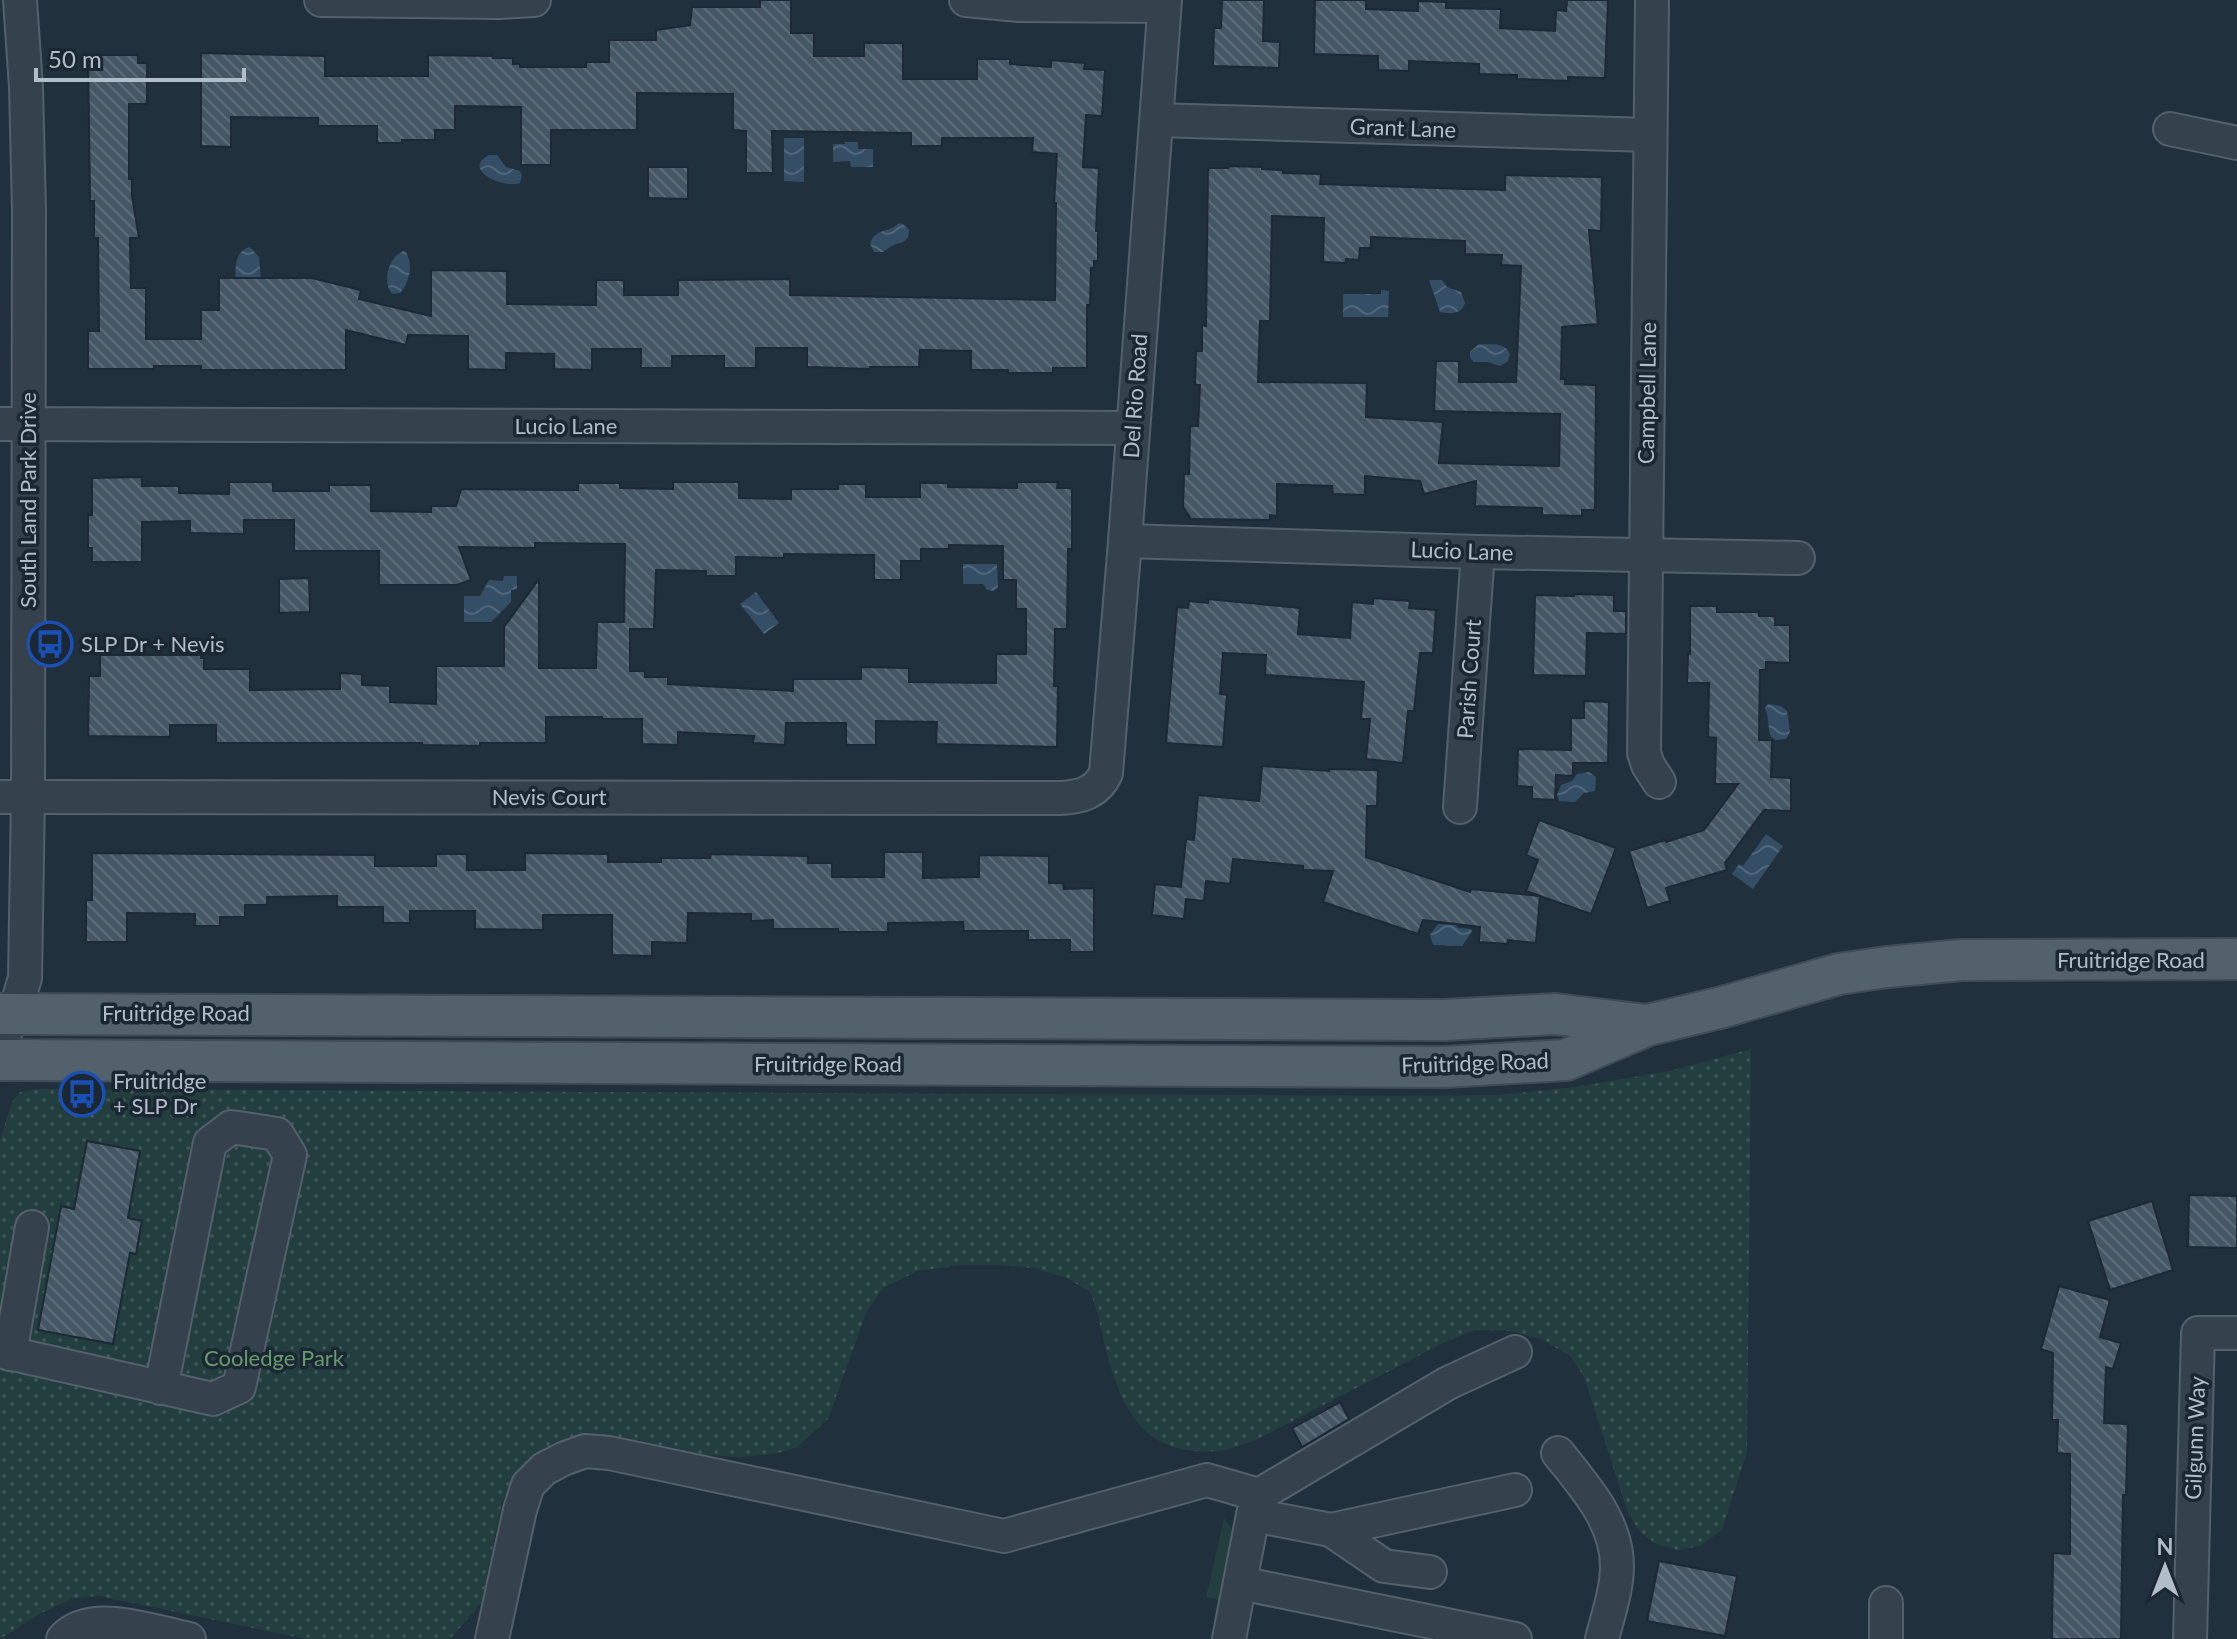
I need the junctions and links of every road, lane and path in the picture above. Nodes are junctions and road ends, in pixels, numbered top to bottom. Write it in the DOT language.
graph roads {
  1 [pos="20,0"];
  2 [pos="321,0"];
  3 [pos="534,0"];
  4 [pos="966,0"];
  5 [pos="1652,0"];
  6 [pos="1164,3"];
  7 [pos="1157,120"];
  8 [pos="2170,129"];
  9 [pos="1650,135"];
  10 [pos="2237,143"];
  11 [pos="14,424"];
  12 [pos="1132,428"];
  13 [pos="1125,541"];
  14 [pos="1478,552"];
  15 [pos="1645,555"];
  16 [pos="1798,558"];
  17 [pos="1659,782"];
  18 [pos="1095,789"];
  19 [pos="14,797"];
  20 [pos="1460,807"];
  21 [pos="2237,959"];
  22 [pos="5,1023"];
  23 [pos="1648,1025"];
  24 [pos="0,1060"];
  25 [pos="32,1227"];
  26 [pos="2237,1333"];
  27 [pos="5,1352"];
  28 [pos="1515,1352"];
  29 [pos="161,1388"];
  30 [pos="1558,1453"];
  31 [pos="1515,1490"];
  32 [pos="1256,1505"];
  33 [pos="1331,1530"];
  34 [pos="1430,1572"];
  35 [pos="1240,1583"];
  36 [pos="1886,1603"];
  37 [pos="63,1639"];
  38 [pos="189,1639"];
  39 [pos="492,1639"];
  40 [pos="1229,1639"];
  41 [pos="1515,1639"];
  42 [pos="1602,1639"];
  43 [pos="1886,1639"];
  44 [pos="2190,1639"];
  1 -- 11 [label="street, South Land Park Drive"];
  2 -- 3 [label="street"];
  4 -- 6 [label="street"];
  5 -- 9 [label="street, Campbell Lane"];
  6 -- 7 [label="street, Del Rio Road"];
  7 -- 9 [label="street, Grant Lane"];
  7 -- 12 [label="street, Del Rio Road"];
  8 -- 10 [label="street"];
  9 -- 15 [label="street, Campbell Lane"];
  11 -- 12 [label="street, Lucio Lane"];
  11 -- 19 [label="street, South Land Park Drive"];
  12 -- 13 [label="street, Del Rio Road"];
  13 -- 14 [label="street, Lucio Lane"];
  13 -- 18 [label="street, Del Rio Road"];
  14 -- 15 [label="street, Lucio Lane"];
  14 -- 20 [label="street, Parish Court"];
  15 -- 16 [label="street, Lucio Lane"];
  15 -- 17 [label="street, Campbell Lane"];
  18 -- 19 [label="street, Nevis Court"];
  19 -- 22 [label="street, South Land Park Drive"];
  21 -- 23 [label="main road, Fruitridge Road"];
  22 -- 23 [label="main road, Fruitridge Road"];
  23 -- 24 [label="main road, Fruitridge Road"];
  25 -- 27 [label="street"];
  26 -- 44 [label="street, Gilgunn Way"];
  27 -- 29 [label="street"];
  28 -- 32 [label="street"];
  29 -- 29 [label="street"];
  30 -- 42 [label="street"];
  31 -- 33 [label="street"];
  32 -- 33 [label="street"];
  32 -- 35 [label="street"];
  32 -- 39 [label="street"];
  33 -- 34 [label="street"];
  35 -- 40 [label="street"];
  35 -- 41 [label="street"];
  36 -- 43 [label="street"];
  37 -- 38 [label="street"];
}
